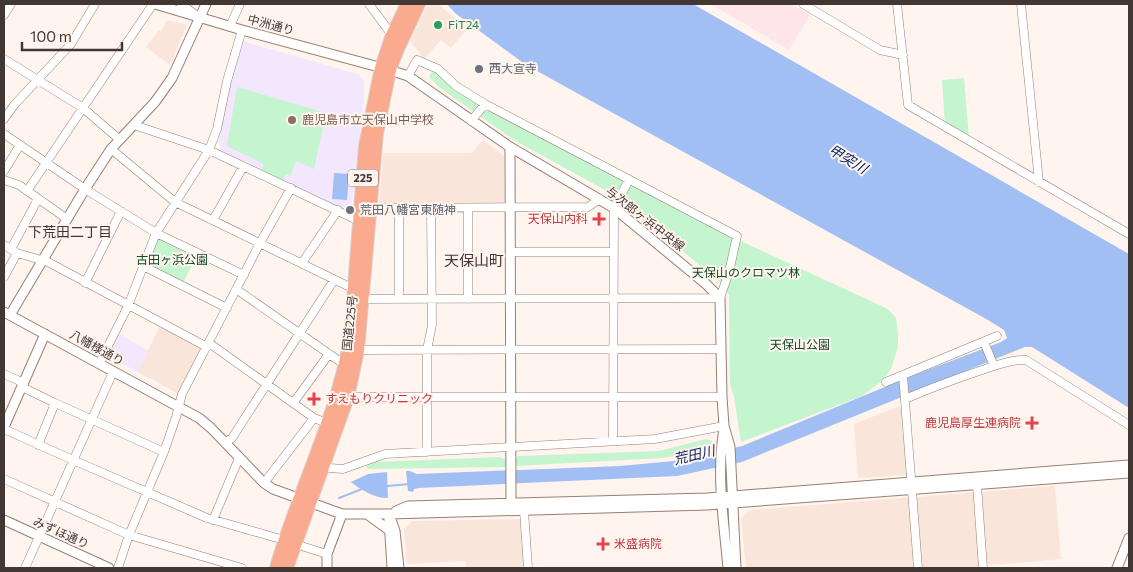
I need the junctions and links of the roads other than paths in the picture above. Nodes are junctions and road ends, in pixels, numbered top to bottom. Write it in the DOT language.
graph roads {
  1 [pos="11,4"];
  2 [pos="95,4"];
  3 [pos="154,4"];
  4 [pos="180,4"];
  5 [pos="206,4"];
  6 [pos="240,4"];
  7 [pos="369,4"];
  8 [pos="407,4"];
  9 [pos="419,4"];
  10 [pos="803,4"];
  11 [pos="898,4"];
  12 [pos="1021,4"];
  13 [pos="4,15"];
  14 [pos="200,17"];
  15 [pos="230,26"];
  16 [pos="242,30"];
  17 [pos="392,35"];
  18 [pos="903,55"];
  19 [pos="4,59"];
  20 [pos="386,69"];
  21 [pos="408,76"];
  22 [pos="38,82"];
  23 [pos="485,104"];
  24 [pos="83,108"];
  25 [pos="4,119"];
  26 [pos="471,121"];
  27 [pos="134,125"];
  28 [pos="4,134"];
  29 [pos="120,140"];
  30 [pos="20,145"];
  31 [pos="510,147"];
  32 [pos="111,149"];
  33 [pos="209,150"];
  34 [pos="47,163"];
  35 [pos="242,167"];
  36 [pos="4,171"];
  37 [pos="4,180"];
  38 [pos="628,180"];
  39 [pos="1039,182"];
  40 [pos="291,188"];
  41 [pos="85,189"];
  42 [pos="27,191"];
  43 [pos="38,199"];
  44 [pos="600,199"];
  45 [pos="175,202"];
  46 [pos="371,208"];
  47 [pos="399,208"];
  48 [pos="431,208"];
  49 [pos="468,208"];
  50 [pos="510,208"];
  51 [pos="614,208"];
  52 [pos="338,210"];
  53 [pos="121,211"];
  54 [pos="67,218"];
  55 [pos="213,220"];
  56 [pos="359,220"];
  57 [pos="156,233"];
  58 [pos="1129,234"];
  59 [pos="260,243"];
  60 [pos="4,245"];
  61 [pos="14,251"];
  62 [pos="510,252"];
  63 [pos="613,252"];
  64 [pos="42,260"];
  65 [pos="302,263"];
  66 [pos="143,266"];
  67 [pos="244,275"];
  68 [pos="4,276"];
  69 [pos="334,280"];
  70 [pos="85,283"];
  71 [pos="236,289"];
  72 [pos="354,289"];
  73 [pos="614,298"];
  74 [pos="720,298"];
  75 [pos="364,299"];
  76 [pos="400,299"];
  77 [pos="432,299"];
  78 [pos="468,299"];
  79 [pos="510,299"];
  80 [pos="128,306"];
  81 [pos="227,308"];
  82 [pos="7,313"];
  83 [pos="300,333"];
  84 [pos="45,334"];
  85 [pos="997,336"];
  86 [pos="984,343"];
  87 [pos="208,345"];
  88 [pos="510,349"];
  89 [pos="613,349"];
  90 [pos="721,349"];
  91 [pos="358,350"];
  92 [pos="427,350"];
  93 [pos="328,354"];
  94 [pos="99,364"];
  95 [pos="994,365"];
  96 [pos="345,366"];
  97 [pos="113,372"];
  98 [pos="4,374"];
  99 [pos="903,377"];
  100 [pos="886,382"];
  101 [pos="267,384"];
  102 [pos="23,385"];
  103 [pos="614,396"];
  104 [pos="722,396"];
  105 [pos="348,397"];
  106 [pos="510,397"];
  107 [pos="427,398"];
  108 [pos="905,398"];
  109 [pos="294,402"];
  110 [pos="55,403"];
  111 [pos="178,406"];
  112 [pos="314,418"];
  113 [pos="91,419"];
  114 [pos="327,423"];
  115 [pos="4,424"];
  116 [pos="1129,425"];
  117 [pos="724,426"];
  118 [pos="613,441"];
  119 [pos="225,443"];
  120 [pos="38,445"];
  121 [pos="511,448"];
  122 [pos="164,452"];
  123 [pos="427,452"];
  124 [pos="239,458"];
  125 [pos="73,460"];
  126 [pos="323,465"];
  127 [pos="1129,465"];
  128 [pos="1129,473"];
  129 [pos="1058,474"];
  130 [pos="4,479"];
  131 [pos="977,481"];
  132 [pos="264,483"];
  133 [pos="912,486"];
  134 [pos="146,492"];
  135 [pos="727,500"];
  136 [pos="54,502"];
  137 [pos="605,504"];
  138 [pos="305,505"];
  139 [pos="511,507"];
  140 [pos="524,511"];
  141 [pos="342,514"];
  142 [pos="368,514"];
  143 [pos="389,514"];
  144 [pos="4,520"];
  145 [pos="213,520"];
  146 [pos="389,530"];
  147 [pos="129,535"];
  148 [pos="38,537"];
  149 [pos="1129,538"];
  150 [pos="290,540"];
  151 [pos="327,554"];
  152 [pos="25,568"];
  153 [pos="109,568"];
  154 [pos="118,568"];
  155 [pos="242,568"];
  156 [pos="276,568"];
  157 [pos="287,568"];
  158 [pos="327,568"];
  159 [pos="392,568"];
  160 [pos="398,568"];
  161 [pos="528,568"];
  162 [pos="728,568"];
  163 [pos="736,568"];
  164 [pos="918,568"];
  165 [pos="983,568"];
  166 [pos="1117,568"];
  1 -- 13 [label="street"];
  2 -- 22 [label="street"];
  3 -- 14 [label="street, 中洲通り"];
  3 -- 24 [label="street"];
  4 -- 14 [label="street"];
  5 -- 14 [label="street"];
  6 -- 15 [label="street"];
  7 -- 17 [label="street"];
  8 -- 17 [label="highway, 225"];
  9 -- 20 [label="highway, 225"];
  10 -- 18 [label="street"];
  11 -- 18 [label="street"];
  12 -- 39 [label="street"];
  14 -- 15 [label="street, 中洲通り"];
  14 -- 27 [label="street"];
  15 -- 16 [label="street, 中洲通り"];
  16 -- 20 [label="street, 中洲通り"];
  16 -- 33 [label="street"];
  17 -- 20 [label="highway, 225"];
  18 -- 39 [label="street"];
  19 -- 22 [label="street"];
  20 -- 21 [label="street, 与次郎ヶ浜中央線"];
  20 -- 46 [label="highway, 国道225号 / 225"];
  20 -- 56 [label="highway, 国道225号 / 225"];
  21 -- 23 [label="street"];
  21 -- 26 [label="street, 与次郎ヶ浜中央線"];
  22 -- 24 [label="street"];
  22 -- 25 [label="street"];
  23 -- 26 [label="street"];
  23 -- 38 [label="street"];
  24 -- 29 [label="street"];
  24 -- 34 [label="street"];
  26 -- 31 [label="street, 与次郎ヶ浜中央線"];
  27 -- 29 [label="street"];
  27 -- 33 [label="street"];
  28 -- 30 [label="street"];
  29 -- 32 [label="street"];
  30 -- 34 [label="street"];
  30 -- 36 [label="street"];
  31 -- 44 [label="street, 与次郎ヶ浜中央線"];
  31 -- 50 [label="street"];
  32 -- 41 [label="street"];
  32 -- 45 [label="street"];
  33 -- 35 [label="street"];
  33 -- 45 [label="street"];
  34 -- 41 [label="street"];
  34 -- 42 [label="street"];
  35 -- 40 [label="street"];
  35 -- 55 [label="street"];
  37 -- 42 [label="street"];
  38 -- 51 [label="street"];
  38 -- 74 [label="street"];
  39 -- 58 [label="street"];
  40 -- 52 [label="street"];
  40 -- 59 [label="street"];
  41 -- 53 [label="street"];
  41 -- 54 [label="street"];
  42 -- 43 [label="street"];
  43 -- 54 [label="street"];
  43 -- 61 [label="street"];
  44 -- 50 [label="street"];
  44 -- 51 [label="street, 与次郎ヶ浜中央線"];
  45 -- 55 [label="street"];
  45 -- 57 [label="street"];
  46 -- 47 [label="street"];
  46 -- 75 [label="highway, 国道225号 / 225"];
  47 -- 48 [label="street"];
  47 -- 76 [label="street"];
  48 -- 49 [label="street"];
  48 -- 77 [label="street"];
  49 -- 50 [label="street"];
  49 -- 78 [label="street"];
  50 -- 62 [label="street"];
  51 -- 63 [label="street"];
  51 -- 74 [label="street, 与次郎ヶ浜中央線"];
  52 -- 56 [label="street"];
  52 -- 65 [label="street"];
  53 -- 57 [label="street"];
  53 -- 70 [label="street"];
  54 -- 64 [label="street"];
  55 -- 59 [label="street"];
  56 -- 72 [label="highway, 国道225号 / 225"];
  57 -- 66 [label="street"];
  57 -- 67 [label="street"];
  59 -- 65 [label="street"];
  59 -- 67 [label="street"];
  60 -- 61 [label="street"];
  61 -- 64 [label="street"];
  61 -- 68 [label="street"];
  62 -- 63 [label="street"];
  62 -- 79 [label="street"];
  63 -- 73 [label="street"];
  64 -- 70 [label="street"];
  64 -- 82 [label="street"];
  65 -- 69 [label="street"];
  66 -- 80 [label="street"];
  66 -- 81 [label="street"];
  67 -- 71 [label="street"];
  69 -- 72 [label="street"];
  69 -- 83 [label="street"];
  70 -- 80 [label="street"];
  71 -- 81 [label="street"];
  71 -- 83 [label="street"];
  72 -- 75 [label="street"];
  72 -- 96 [label="highway, 国道225号 / 225"];
  73 -- 74 [label="street"];
  73 -- 79 [label="street"];
  73 -- 89 [label="street"];
  74 -- 90 [label="street"];
  75 -- 76 [label="street"];
  75 -- 91 [label="highway, 国道225号 / 225"];
  76 -- 77 [label="street"];
  77 -- 78 [label="street"];
  77 -- 92 [label="street"];
  78 -- 79 [label="street"];
  79 -- 88 [label="street"];
  80 -- 87 [label="street"];
  80 -- 94 [label="street"];
  81 -- 87 [label="street"];
  82 -- 84 [label="street, 八幡様通り"];
  83 -- 93 [label="street"];
  83 -- 101 [label="street"];
  84 -- 94 [label="street, 八幡様通り"];
  84 -- 102 [label="street"];
  85 -- 86 [label="street"];
  86 -- 95 [label="street"];
  86 -- 99 [label="street"];
  87 -- 101 [label="street"];
  87 -- 111 [label="street"];
  88 -- 89 [label="street"];
  88 -- 92 [label="street"];
  88 -- 106 [label="street"];
  89 -- 90 [label="street"];
  89 -- 103 [label="street"];
  90 -- 104 [label="street"];
  91 -- 92 [label="street"];
  91 -- 105 [label="highway, 国道225号 / 225"];
  92 -- 107 [label="street"];
  93 -- 96 [label="street"];
  93 -- 109 [label="street"];
  94 -- 97 [label="street, 八幡様通り"];
  95 -- 108 [label="street"];
  95 -- 116 [label="street"];
  96 -- 114 [label="highway, 国道225号 / 225"];
  97 -- 111 [label="street, 八幡様通り"];
  97 -- 113 [label="street"];
  98 -- 102 [label="street"];
  99 -- 100 [label="street"];
  99 -- 108 [label="street"];
  101 -- 109 [label="street"];
  101 -- 119 [label="street"];
  102 -- 110 [label="street"];
  102 -- 115 [label="street"];
  103 -- 104 [label="street"];
  103 -- 106 [label="street"];
  103 -- 118 [label="street"];
  104 -- 117 [label="street"];
  105 -- 107 [label="street"];
  105 -- 126 [label="highway, 国道225号 / 225"];
  106 -- 107 [label="street"];
  106 -- 121 [label="street"];
  107 -- 123 [label="street"];
  108 -- 133 [label="street"];
  109 -- 112 [label="street"];
  110 -- 113 [label="street"];
  110 -- 120 [label="street"];
  111 -- 119 [label="street, 八幡様通り"];
  111 -- 122 [label="street"];
  112 -- 114 [label="street"];
  112 -- 132 [label="street"];
  113 -- 122 [label="street"];
  113 -- 125 [label="street"];
  114 -- 138 [label="highway, 国道225号 / 225"];
  115 -- 120 [label="street"];
  117 -- 118 [label="street"];
  117 -- 135 [label="street"];
  117 -- 135 [label="street"];
  118 -- 121 [label="street"];
  119 -- 124 [label="street, 八幡様通り"];
  120 -- 125 [label="street"];
  121 -- 123 [label="street"];
  121 -- 139 [label="street"];
  122 -- 134 [label="street"];
  123 -- 126 [label="street"];
  124 -- 132 [label="street, 八幡様通り"];
  124 -- 145 [label="street"];
  125 -- 134 [label="street"];
  125 -- 136 [label="street"];
  126 -- 138 [label="highway, 国道225号 / 225"];
  127 -- 129 [label="street"];
  128 -- 129 [label="street"];
  129 -- 131 [label="street"];
  130 -- 136 [label="street"];
  131 -- 133 [label="street"];
  131 -- 165 [label="street"];
  132 -- 138 [label="street"];
  133 -- 135 [label="street"];
  133 -- 164 [label="street"];
  134 -- 145 [label="street"];
  134 -- 147 [label="street"];
  135 -- 137 [label="street"];
  135 -- 162 [label="street"];
  135 -- 163 [label="street"];
  136 -- 147 [label="street"];
  136 -- 148 [label="street"];
  137 -- 139 [label="street"];
  137 -- 140 [label="street"];
  138 -- 141 [label="street"];
  138 -- 150 [label="highway, 国道225号 / 225"];
  139 -- 140 [label="street"];
  139 -- 143 [label="street"];
  140 -- 161 [label="street"];
  141 -- 142 [label="street"];
  141 -- 151 [label="street"];
  142 -- 143 [label="street"];
  142 -- 146 [label="street"];
  143 -- 146 [label="street"];
  143 -- 160 [label="street"];
  144 -- 148 [label="street, みずほ通り"];
  145 -- 150 [label="street"];
  146 -- 159 [label="street"];
  147 -- 154 [label="street"];
  147 -- 155 [label="street"];
  148 -- 152 [label="street"];
  148 -- 153 [label="street, みずほ通り"];
  149 -- 166 [label="street"];
  150 -- 151 [label="street"];
  150 -- 156 [label="highway, 国道225号 / 225"];
  150 -- 157 [label="highway, 国道225号 / 225"];
  151 -- 158 [label="street"];
}
